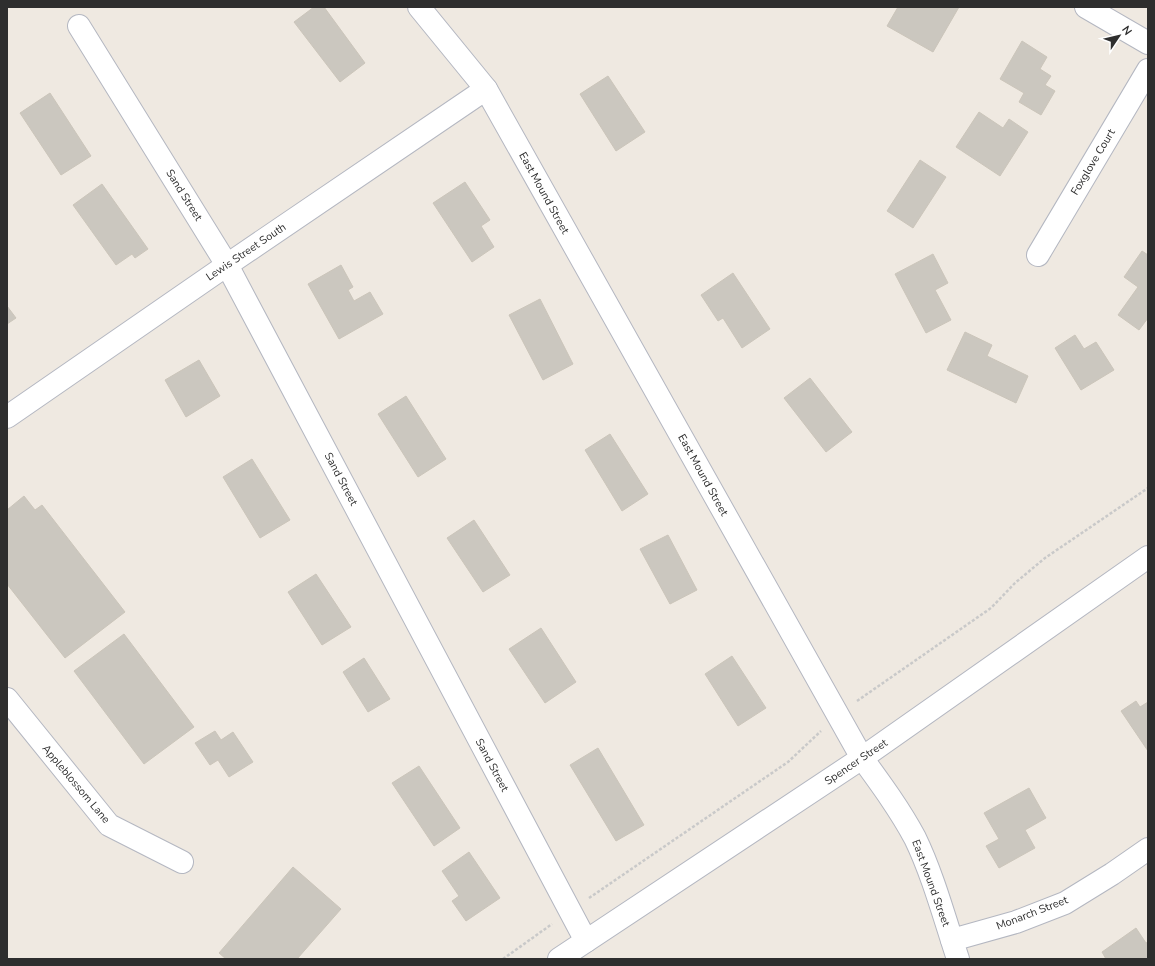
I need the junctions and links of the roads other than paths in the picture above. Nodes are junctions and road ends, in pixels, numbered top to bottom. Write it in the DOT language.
graph roads {
  1 [pos="419,7"];
  2 [pos="1086,7"];
  3 [pos="79,26"];
  4 [pos="1148,43"];
  5 [pos="1148,70"];
  6 [pos="486,89"];
  7 [pos="1038,255"];
  8 [pos="227,264"];
  9 [pos="7,417"];
  10 [pos="1148,557"];
  11 [pos="7,699"];
  12 [pos="862,758"];
  13 [pos="1148,849"];
  14 [pos="182,862"];
  15 [pos="586,941"];
  16 [pos="955,949"];
  17 [pos="559,959"];
  1 -- 6 [label="street, East Mound Street"];
  2 -- 4 [label="street"];
  3 -- 8 [label="street, Sand Street"];
  5 -- 7 [label="street, Foxglove Court"];
  6 -- 8 [label="street, Lewis Street South"];
  6 -- 12 [label="street, East Mound Street"];
  8 -- 9 [label="street, Lewis Street South"];
  8 -- 15 [label="street, Sand Street"];
  10 -- 12 [label="street, Spencer Street"];
  11 -- 14 [label="street, Appleblossom Lane"];
  12 -- 15 [label="street, Spencer Street"];
  12 -- 16 [label="street, East Mound Street"];
  13 -- 16 [label="street, Monarch Street"];
  15 -- 17 [label="street, Spencer Street"];
}
